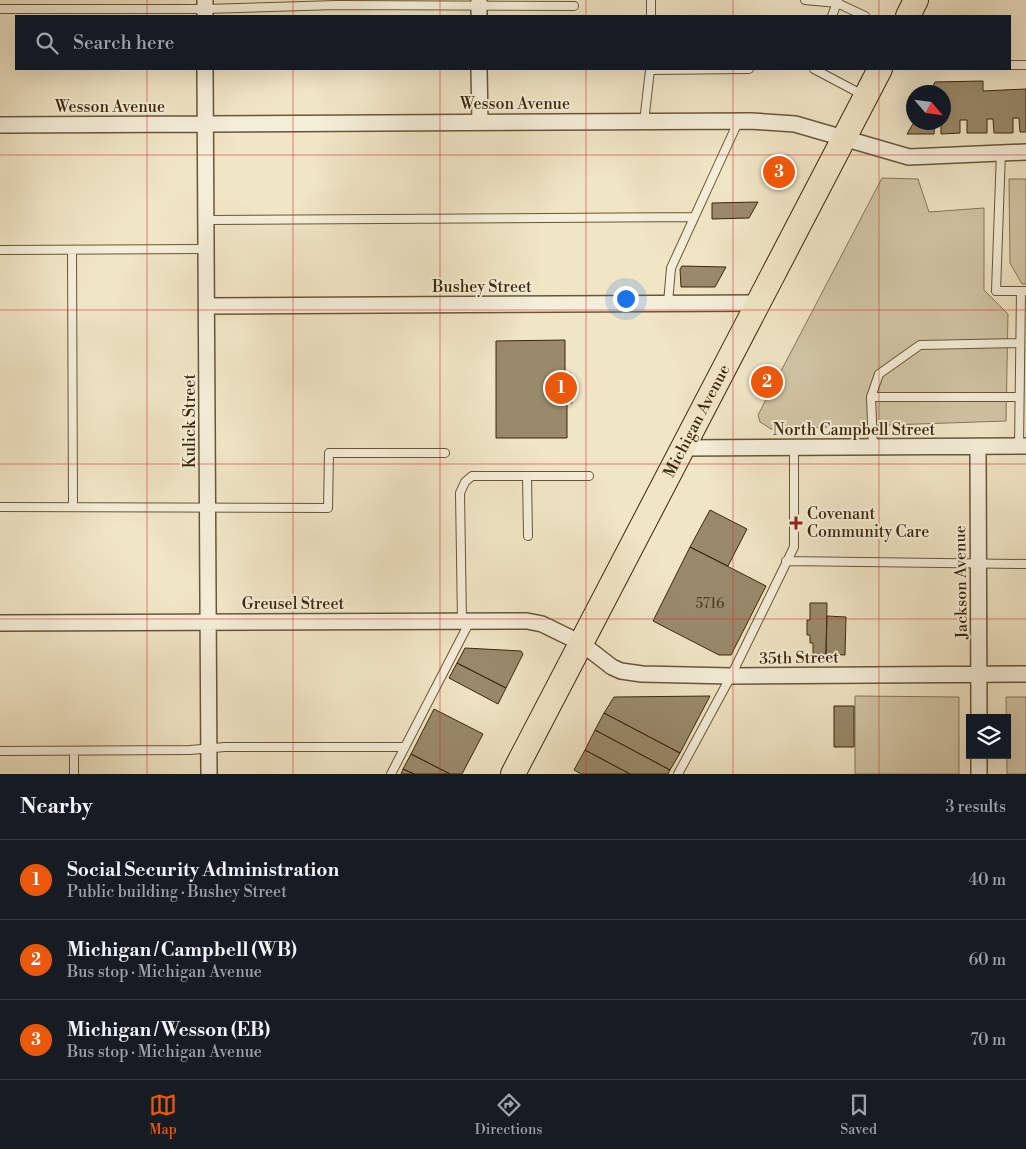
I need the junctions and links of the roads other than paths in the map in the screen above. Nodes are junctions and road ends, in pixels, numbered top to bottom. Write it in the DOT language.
graph roads {
  1 [pos="652,0"];
  2 [pos="805,0"];
  3 [pos="916,0"];
  4 [pos="838,2"];
  5 [pos="337,3"];
  6 [pos="574,6"];
  7 [pos="205,8"];
  8 [pos="479,8"];
  9 [pos="0,9"];
  10 [pos="651,15"];
  11 [pos="832,15"];
  12 [pos="863,15"];
  13 [pos="908,15"];
  14 [pos="1011,65"];
  15 [pos="1026,65"];
  16 [pos="205,70"];
  17 [pos="480,70"];
  18 [pos="650,70"];
  19 [pos="816,70"];
  20 [pos="879,70"];
  21 [pos="866,96"];
  22 [pos="480,122"];
  23 [pos="644,122"];
  24 [pos="738,122"];
  25 [pos="206,124"];
  26 [pos="0,125"];
  27 [pos="844,138"];
  28 [pos="1001,152"];
  29 [pos="1026,152"];
  30 [pos="694,217"];
  31 [pos="206,220"];
  32 [pos="206,249"];
  33 [pos="0,250"];
  34 [pos="72,250"];
  35 [pos="1023,291"];
  36 [pos="668,303"];
  37 [pos="758,303"];
  38 [pos="207,306"];
  39 [pos="1020,343"];
  40 [pos="871,397"];
  41 [pos="1020,397"];
  42 [pos="978,446"];
  43 [pos="1022,446"];
  44 [pos="794,447"];
  45 [pos="873,447"];
  46 [pos="683,448"];
  47 [pos="446,454"];
  48 [pos="527,476"];
  49 [pos="589,476"];
  50 [pos="0,508"];
  51 [pos="72,508"];
  52 [pos="208,509"];
  53 [pos="528,536"];
  54 [pos="786,561"];
  55 [pos="978,564"];
  56 [pos="1026,564"];
  57 [pos="466,621"];
  58 [pos="208,622"];
  59 [pos="0,623"];
  60 [pos="581,643"];
  61 [pos="979,674"];
  62 [pos="1026,674"];
  63 [pos="731,676"];
  64 [pos="979,714"];
  65 [pos="405,747"];
  66 [pos="209,748"];
  67 [pos="0,751"];
  68 [pos="74,751"];
  69 [pos="979,759"];
  70 [pos="74,774"];
  71 [pos="209,774"];
  72 [pos="390,774"];
  73 [pos="513,774"];
  74 [pos="678,774"];
  75 [pos="979,774"];
  1 -- 10 [label="lane"];
  2 -- 4 [label="lane"];
  3 -- 13 [label="main road"];
  4 -- 11 [label="lane"];
  4 -- 12 [label="lane"];
  5 -- 7 [label="lane"];
  5 -- 8 [label="lane"];
  6 -- 8 [label="lane"];
  7 -- 9 [label="lane"];
  14 -- 15 [label="lane"];
  16 -- 25 [label="street, Kulick Street"];
  17 -- 22 [label="street"];
  18 -- 23 [label="lane"];
  19 -- 21 [label="lane"];
  20 -- 21 [label="main road, Michigan Avenue"];
  21 -- 27 [label="main road, Michigan Avenue"];
  22 -- 23 [label="street, Wesson Avenue"];
  22 -- 25 [label="street, Wesson Avenue"];
  23 -- 24 [label="street, Wesson Avenue"];
  24 -- 27 [label="street, Wesson Avenue"];
  24 -- 30 [label="lane"];
  25 -- 26 [label="street, Wesson Avenue"];
  25 -- 31 [label="street, Kulick Street"];
  27 -- 28 [label="street, Wesson Avenue"];
  27 -- 37 [label="main road, Michigan Avenue"];
  28 -- 29 [label="street, Wesson Avenue"];
  28 -- 35 [label="lane"];
  30 -- 31 [label="lane"];
  30 -- 36 [label="lane"];
  31 -- 32 [label="street, Kulick Street"];
  32 -- 34 [label="lane"];
  32 -- 38 [label="street, Kulick Street"];
  33 -- 34 [label="lane"];
  34 -- 51 [label="lane"];
  35 -- 39 [label="lane"];
  36 -- 37 [label="street, Bushey Street"];
  36 -- 38 [label="street, Bushey Street"];
  37 -- 46 [label="main road, Michigan Avenue"];
  38 -- 52 [label="street, Kulick Street"];
  39 -- 40 [label="lane"];
  39 -- 41 [label="lane"];
  40 -- 41 [label="lane"];
  40 -- 45 [label="lane"];
  41 -- 43 [label="lane"];
  42 -- 43 [label="street, North Campbell Street"];
  42 -- 45 [label="street, North Campbell Street"];
  42 -- 55 [label="street, Jackson Avenue"];
  44 -- 45 [label="street, North Campbell Street"];
  44 -- 46 [label="street, North Campbell Street"];
  44 -- 54 [label="lane"];
  46 -- 60 [label="main road, Michigan Avenue"];
  47 -- 52 [label="lane"];
  48 -- 49 [label="lane"];
  48 -- 53 [label="lane"];
  48 -- 57 [label="lane"];
  50 -- 51 [label="lane"];
  51 -- 52 [label="lane"];
  52 -- 58 [label="street, Kulick Street"];
  54 -- 55 [label="lane"];
  54 -- 63 [label="lane"];
  55 -- 56 [label="lane"];
  55 -- 61 [label="street, Jackson Avenue"];
  57 -- 58 [label="street, Greusel Street"];
  57 -- 60 [label="street, Greusel Street"];
  57 -- 65 [label="lane"];
  58 -- 59 [label="street, Greusel Street"];
  58 -- 66 [label="street, Kulick Street"];
  60 -- 63 [label="street, 35th Street"];
  60 -- 73 [label="main road, Michigan Avenue"];
  61 -- 62 [label="street, 35th Street"];
  61 -- 63 [label="street, 35th Street"];
  61 -- 64 [label="street, Jackson Avenue"];
  63 -- 74 [label="lane"];
  65 -- 66 [label="lane"];
  65 -- 72 [label="lane"];
  66 -- 68 [label="lane"];
  66 -- 71 [label="street, Kulick Street"];
  67 -- 68 [label="lane"];
  68 -- 70 [label="lane"];
  69 -- 75 [label="street"];
}
